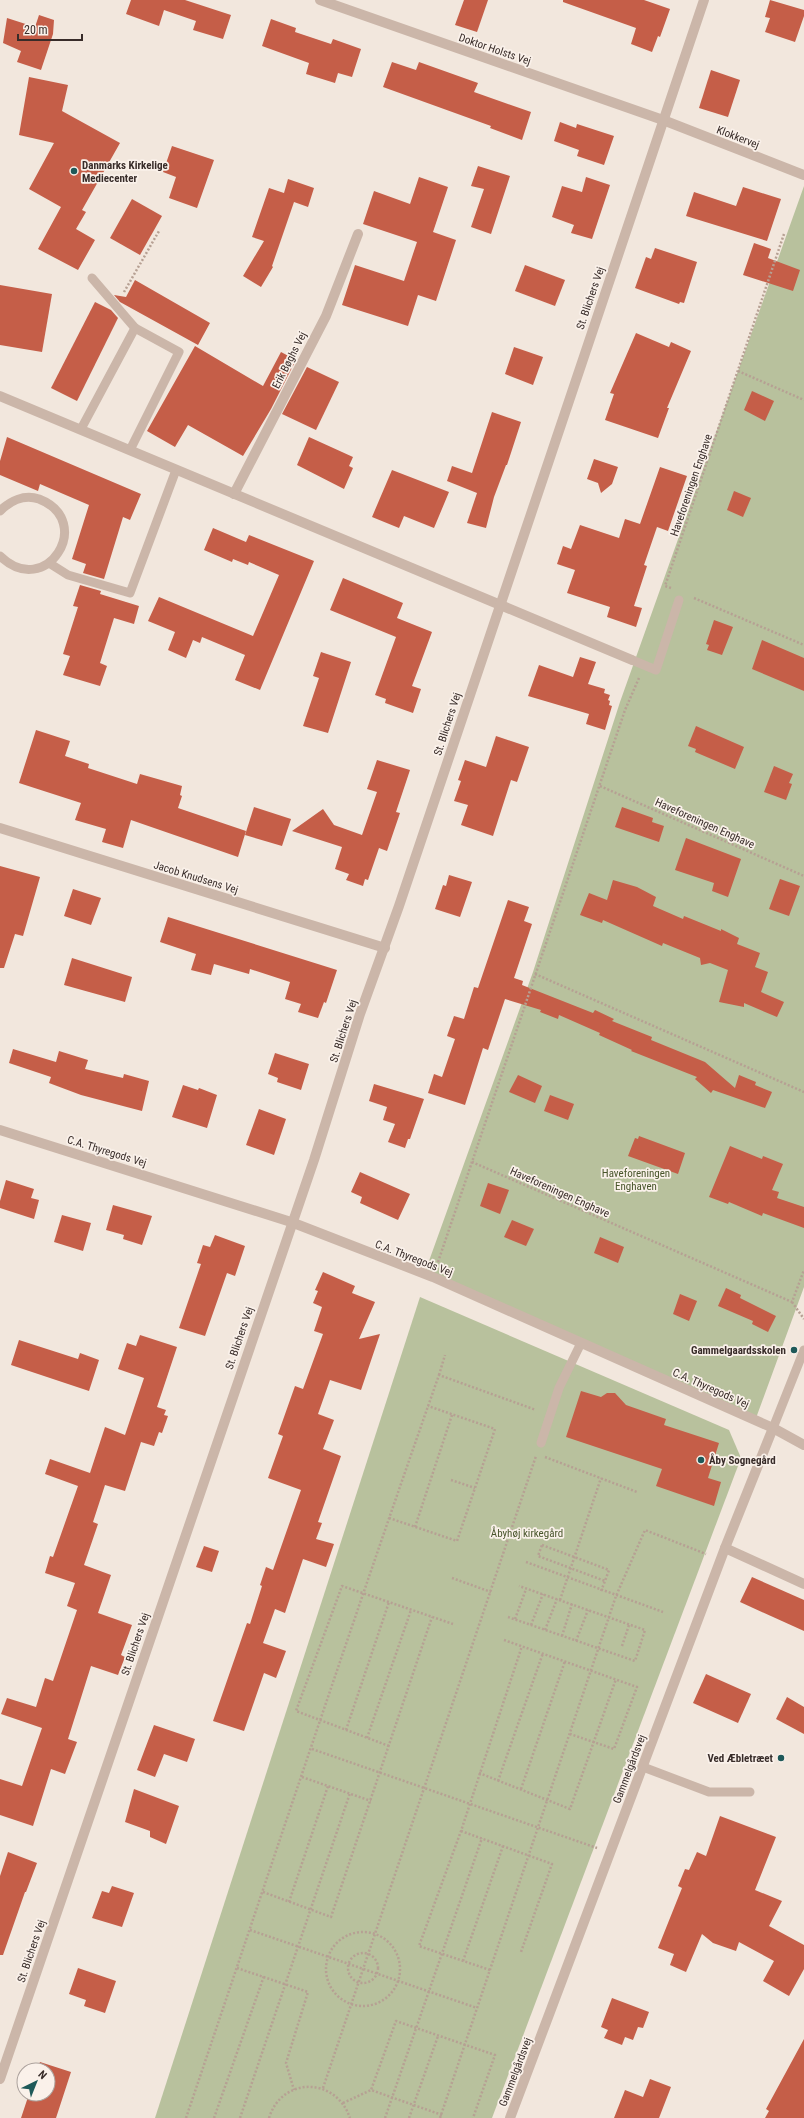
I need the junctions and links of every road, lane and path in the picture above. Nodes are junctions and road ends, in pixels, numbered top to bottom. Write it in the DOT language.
graph roads {
  1 [pos="320,0"];
  2 [pos="704,0"];
  3 [pos="663,120"];
  4 [pos="804,176"];
  5 [pos="159,231"];
  6 [pos="358,234"];
  7 [pos="784,234"];
  8 [pos="92,278"];
  9 [pos="116,305"];
  10 [pos="135,328"];
  11 [pos="738,371"];
  12 [pos="0,396"];
  13 [pos="804,400"];
  14 [pos="81,429"];
  15 [pos="130,450"];
  16 [pos="176,470"];
  17 [pos="234,494"];
  18 [pos="0,512"];
  19 [pos="0,556"];
  20 [pos="49,563"];
  21 [pos="681,597"];
  22 [pos="500,604"];
  23 [pos="804,644"];
  24 [pos="632,660"];
  25 [pos="644,665"];
  26 [pos="600,786"];
  27 [pos="0,828"];
  28 [pos="804,876"];
  29 [pos="384,948"];
  30 [pos="535,974"];
  31 [pos="804,1092"];
  32 [pos="0,1130"];
  33 [pos="472,1162"];
  34 [pos="291,1222"];
  35 [pos="804,1270"];
  36 [pos="433,1277"];
  37 [pos="792,1302"];
  38 [pos="804,1319"];
  39 [pos="581,1343"];
  40 [pos="804,1350"];
  41 [pos="445,1355"];
  42 [pos="440,1376"];
  43 [pos="428,1406"];
  44 [pos="452,1415"];
  45 [pos="550,1415"];
  46 [pos="773,1428"];
  47 [pos="541,1443"];
  48 [pos="804,1446"];
  49 [pos="601,1478"];
  50 [pos="451,1480"];
  51 [pos="475,1488"];
  52 [pos="637,1492"];
  53 [pos="389,1518"];
  54 [pos="415,1527"];
  55 [pos="725,1548"];
  56 [pos="574,1558"];
  57 [pos="721,1560"];
  58 [pos="526,1562"];
  59 [pos="570,1568"];
  60 [pos="452,1578"];
  61 [pos="567,1578"];
  62 [pos="604,1581"];
  63 [pos="804,1584"];
  64 [pos="519,1586"];
  65 [pos="526,1589"];
  66 [pos="600,1591"];
  67 [pos="363,1592"];
  68 [pos="491,1592"];
  69 [pos="543,1594"];
  70 [pos="616,1596"];
  71 [pos="558,1600"];
  72 [pos="389,1602"];
  73 [pos="572,1604"];
  74 [pos="411,1610"];
  75 [pos="588,1610"];
  76 [pos="663,1612"];
  77 [pos="432,1617"];
  78 [pos="508,1617"];
  79 [pos="610,1618"];
  80 [pos="515,1620"];
  81 [pos="454,1624"];
  82 [pos="629,1624"];
  83 [pos="531,1625"];
  84 [pos="545,1630"];
  85 [pos="562,1636"];
  86 [pos="504,1640"];
  87 [pos="576,1641"];
  88 [pos="522,1646"];
  89 [pos="622,1646"];
  90 [pos="599,1648"];
  91 [pos="543,1653"];
  92 [pos="565,1661"];
  93 [pos="591,1671"];
  94 [pos="616,1679"];
  95 [pos="321,1721"];
  96 [pos="346,1730"];
  97 [pos="570,1734"];
  98 [pos="367,1738"];
  99 [pos="594,1742"];
  100 [pos="389,1746"];
  101 [pos="312,1749"];
  102 [pos="643,1767"];
  103 [pos="380,1773"];
  104 [pos="479,1773"];
  105 [pos="302,1777"];
  106 [pos="498,1781"];
  107 [pos="328,1786"];
  108 [pos="424,1788"];
  109 [pos="521,1789"];
  110 [pos="750,1792"];
  111 [pos="350,1793"];
  112 [pos="547,1799"];
  113 [pos="371,1801"];
  114 [pos="469,1803"];
  115 [pos="537,1827"];
  116 [pos="461,1831"];
  117 [pos="482,1838"];
  118 [pos="503,1846"];
  119 [pos="610,1853"];
  120 [pos="528,1854"];
  121 [pos="263,1892"];
  122 [pos="289,1902"];
  123 [pos="310,1910"];
  124 [pos="250,1930"];
  125 [pos="375,1933"];
  126 [pos="298,1947"];
  127 [pos="521,1952"];
  128 [pos="441,1953"];
  129 [pos="368,1954"];
  130 [pos="328,1957"];
  131 [pos="463,1961"];
  132 [pos="349,1964"];
  133 [pos="237,1968"];
  134 [pos="363,1968"];
  135 [pos="490,1970"];
  136 [pos="377,1973"];
  137 [pos="264,1976"];
  138 [pos="398,1981"];
  139 [pos="358,1983"];
  140 [pos="285,1984"];
  141 [pos="428,1991"];
  142 [pos="351,2004"];
  143 [pos="477,2008"];
  144 [pos="416,2028"];
  145 [pos="438,2036"];
  146 [pos="465,2046"];
  147 [pos="0,2079"];
  148 [pos="323,2088"];
  149 [pos="294,2090"];
  150 [pos="371,2090"];
  151 [pos="392,2098"];
  152 [pos="343,2103"];
  153 [pos="414,2105"];
  154 [pos="441,2116"];
  155 [pos="186,2118"];
  156 [pos="214,2118"];
  157 [pos="240,2118"];
  158 [pos="269,2118"];
  159 [pos="350,2118"];
  160 [pos="386,2118"];
  161 [pos="410,2118"];
  162 [pos="473,2118"];
  163 [pos="510,2118"];
  1 -- 3 [label="street, Doktor Holsts Vej"];
  2 -- 3 [label="street, St. Blichers Vej"];
  3 -- 4 [label="street, Klokkervej"];
  3 -- 22 [label="street, St. Blichers Vej"];
  5 -- 9 [label="path"];
  6 -- 17 [label="street, Erik Bøghs Vej"];
  7 -- 11 [label="path, Haveforeningen Enghave"];
  8 -- 9 [label="lane"];
  9 -- 10 [label="lane"];
  10 -- 14 [label="lane"];
  10 -- 15 [label="lane"];
  11 -- 13 [label="path"];
  11 -- 21 [label="path, Haveforeningen Enghave"];
  12 -- 14 [label="street"];
  14 -- 15 [label="street"];
  15 -- 16 [label="street"];
  16 -- 17 [label="street"];
  16 -- 20 [label="lane"];
  17 -- 22 [label="street"];
  18 -- 20 [label="lane"];
  19 -- 20 [label="lane"];
  21 -- 23 [label="path, Haveforeningen Enghave"];
  21 -- 25 [label="lane"];
  22 -- 24 [label="street"];
  22 -- 29 [label="street, St. Blichers Vej"];
  24 -- 25 [label="lane"];
  25 -- 26 [label="path"];
  26 -- 28 [label="path, Haveforeningen Enghave"];
  26 -- 30 [label="path"];
  27 -- 29 [label="street, Jacob Knudsens Vej"];
  29 -- 34 [label="street, St. Blichers Vej"];
  30 -- 31 [label="path"];
  30 -- 33 [label="path"];
  32 -- 34 [label="street, C.A. Thyregods Vej"];
  33 -- 36 [label="path"];
  33 -- 37 [label="path, Haveforeningen Enghave"];
  34 -- 36 [label="street, C.A. Thyregods Vej"];
  34 -- 147 [label="street, St. Blichers Vej"];
  35 -- 37 [label="path"];
  36 -- 39 [label="street, C.A. Thyregods Vej"];
  37 -- 38 [label="path"];
  39 -- 45 [label="lane"];
  39 -- 46 [label="street, C.A. Thyregods Vej"];
  40 -- 46 [label="lane"];
  41 -- 42 [label="path"];
  42 -- 43 [label="path"];
  42 -- 45 [label="path"];
  43 -- 44 [label="path"];
  43 -- 53 [label="path"];
  44 -- 51 [label="path"];
  44 -- 54 [label="path"];
  45 -- 47 [label="lane"];
  46 -- 48 [label="street, C.A. Thyregods Vej"];
  46 -- 55 [label="street, Gammelgårdsvej"];
  49 -- 52 [label="path"];
  49 -- 56 [label="path"];
  49 -- 68 [label="path"];
  50 -- 51 [label="path"];
  51 -- 54 [label="path"];
  53 -- 54 [label="path"];
  53 -- 67 [label="path"];
  55 -- 57 [label="street, Gammelgårdsvej"];
  55 -- 63 [label="street"];
  56 -- 59 [label="path"];
  56 -- 59 [label="path"];
  56 -- 62 [label="path"];
  57 -- 70 [label="path"];
  57 -- 102 [label="street, Gammelgårdsvej"];
  58 -- 61 [label="path"];
  59 -- 61 [label="path"];
  59 -- 62 [label="path"];
  60 -- 68 [label="path"];
  61 -- 66 [label="path"];
  61 -- 71 [label="path"];
  62 -- 66 [label="path"];
  64 -- 65 [label="path"];
  65 -- 69 [label="path"];
  65 -- 80 [label="path"];
  66 -- 70 [label="path"];
  67 -- 72 [label="path"];
  67 -- 95 [label="path"];
  67 -- 95 [label="path"];
  68 -- 108 [label="path"];
  69 -- 71 [label="path"];
  69 -- 83 [label="path"];
  70 -- 76 [label="path"];
  70 -- 79 [label="path"];
  71 -- 73 [label="path"];
  71 -- 84 [label="path"];
  72 -- 74 [label="path"];
  72 -- 96 [label="path"];
  73 -- 75 [label="path"];
  73 -- 85 [label="path"];
  74 -- 77 [label="path"];
  74 -- 98 [label="path"];
  75 -- 79 [label="path"];
  75 -- 87 [label="path"];
  77 -- 81 [label="path"];
  77 -- 100 [label="path"];
  78 -- 80 [label="path"];
  79 -- 82 [label="path"];
  79 -- 90 [label="path"];
  80 -- 83 [label="path"];
  82 -- 89 [label="path"];
  82 -- 90 [label="path"];
  83 -- 84 [label="path"];
  84 -- 85 [label="path"];
  85 -- 87 [label="path"];
  86 -- 88 [label="path"];
  87 -- 90 [label="path"];
  88 -- 91 [label="path"];
  88 -- 104 [label="path"];
  90 -- 93 [label="path"];
  91 -- 92 [label="path"];
  91 -- 106 [label="path"];
  92 -- 93 [label="path"];
  92 -- 109 [label="path"];
  93 -- 94 [label="path"];
  93 -- 97 [label="path"];
  94 -- 99 [label="path"];
  94 -- 99 [label="path"];
  95 -- 96 [label="path"];
  95 -- 101 [label="path"];
  96 -- 98 [label="path"];
  97 -- 99 [label="path"];
  97 -- 112 [label="path"];
  98 -- 100 [label="path"];
  99 -- 112 [label="path"];
  100 -- 103 [label="path"];
  101 -- 103 [label="path"];
  101 -- 105 [label="path"];
  102 -- 110 [label="lane"];
  102 -- 119 [label="street, Gammelgårdsvej"];
  103 -- 108 [label="path"];
  103 -- 113 [label="path"];
  104 -- 106 [label="path"];
  104 -- 114 [label="path"];
  105 -- 107 [label="path"];
  105 -- 121 [label="path"];
  106 -- 109 [label="path"];
  107 -- 111 [label="path"];
  107 -- 122 [label="path"];
  108 -- 114 [label="path"];
  108 -- 125 [label="path"];
  109 -- 112 [label="path"];
  111 -- 113 [label="path"];
  111 -- 123 [label="path"];
  112 -- 115 [label="path"];
  113 -- 123 [label="path"];
  114 -- 115 [label="path"];
  114 -- 116 [label="path"];
  115 -- 119 [label="path"];
  115 -- 120 [label="path"];
  116 -- 117 [label="path"];
  116 -- 128 [label="path"];
  117 -- 118 [label="path"];
  117 -- 128 [label="path"];
  118 -- 120 [label="path"];
  118 -- 131 [label="path"];
  119 -- 163 [label="street, Gammelgårdsvej"];
  120 -- 127 [label="path"];
  120 -- 135 [label="path"];
  121 -- 122 [label="path"];
  121 -- 124 [label="path"];
  122 -- 123 [label="path"];
  123 -- 126 [label="path"];
  124 -- 126 [label="path"];
  124 -- 133 [label="path"];
  125 -- 129 [label="path"];
  125 -- 130 [label="path"];
  125 -- 138 [label="path"];
  126 -- 130 [label="path"];
  126 -- 140 [label="path"];
  128 -- 131 [label="path"];
  128 -- 141 [label="path"];
  129 -- 132 [label="path"];
  129 -- 134 [label="path"];
  129 -- 136 [label="path"];
  130 -- 132 [label="path"];
  130 -- 142 [label="path"];
  131 -- 135 [label="path"];
  132 -- 134 [label="path"];
  132 -- 139 [label="path"];
  133 -- 137 [label="path"];
  133 -- 155 [label="path"];
  134 -- 136 [label="path"];
  134 -- 139 [label="path"];
  135 -- 143 [label="path"];
  136 -- 138 [label="path"];
  136 -- 139 [label="path"];
  137 -- 140 [label="path"];
  137 -- 156 [label="path"];
  138 -- 141 [label="path"];
  138 -- 142 [label="path"];
  139 -- 142 [label="path"];
  140 -- 149 [label="path"];
  140 -- 157 [label="path"];
  141 -- 143 [label="path"];
  141 -- 144 [label="path"];
  142 -- 148 [label="path"];
  143 -- 146 [label="path"];
  144 -- 145 [label="path"];
  144 -- 150 [label="path"];
  144 -- 151 [label="path"];
  145 -- 146 [label="path"];
  145 -- 153 [label="path"];
  146 -- 154 [label="path"];
  146 -- 162 [label="path"];
  148 -- 149 [label="path"];
  148 -- 152 [label="path"];
  149 -- 158 [label="path"];
  150 -- 151 [label="path"];
  150 -- 152 [label="path"];
  151 -- 153 [label="path"];
  151 -- 160 [label="path"];
  152 -- 159 [label="path"];
  153 -- 154 [label="path"];
  153 -- 161 [label="path"];
}
